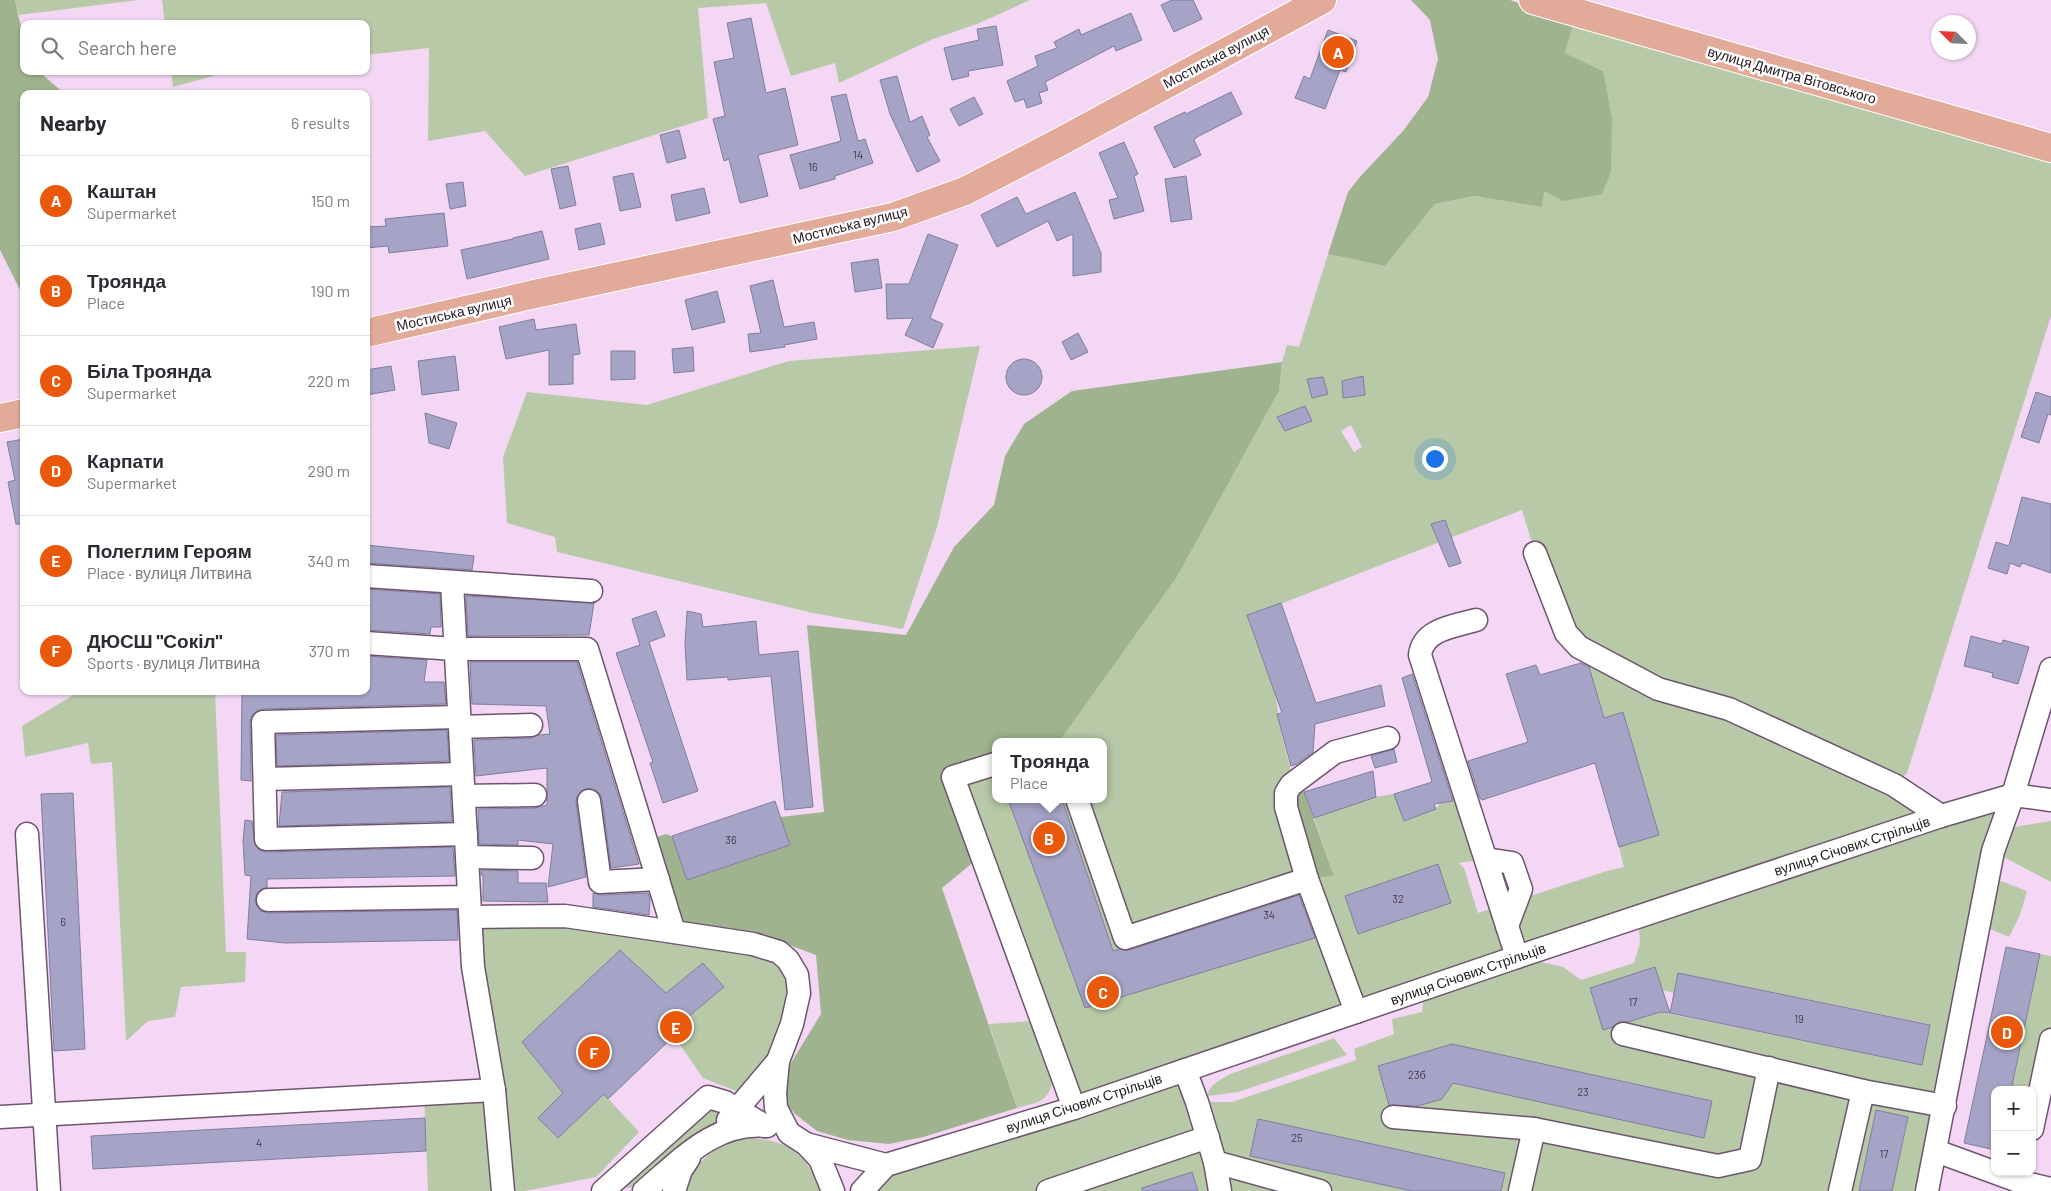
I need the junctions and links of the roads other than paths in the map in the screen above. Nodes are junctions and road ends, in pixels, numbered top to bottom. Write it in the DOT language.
graph roads {
  1 [pos="1322,0"];
  2 [pos="1533,0"];
  3 [pos="2051,148"];
  4 [pos="370,332"];
  5 [pos="20,413"];
  6 [pos="0,418"];
  7 [pos="1534,553"];
  8 [pos="370,576"];
  9 [pos="452,582"];
  10 [pos="591,591"];
  11 [pos="1476,620"];
  12 [pos="370,643"];
  13 [pos="456,649"];
  14 [pos="2051,669"];
  15 [pos="460,722"];
  16 [pos="531,725"];
  17 [pos="1388,738"];
  18 [pos="992,765"];
  19 [pos="462,774"];
  20 [pos="265,779"];
  21 [pos="535,795"];
  22 [pos="2013,795"];
  23 [pos="464,796"];
  24 [pos="2051,800"];
  25 [pos="590,801"];
  26 [pos="1078,803"];
  27 [pos="1941,816"];
  28 [pos="27,834"];
  29 [pos="466,834"];
  30 [pos="467,857"];
  31 [pos="532,858"];
  32 [pos="1307,879"];
  33 [pos="658,880"];
  34 [pos="268,900"];
  35 [pos="470,907"];
  36 [pos="674,932"];
  37 [pos="1518,957"];
  38 [pos="1356,1012"];
  39 [pos="1623,1034"];
  40 [pos="2051,1040"];
  41 [pos="778,1061"];
  42 [pos="2048,1066"];
  43 [pos="1769,1068"];
  44 [pos="1185,1070"];
  45 [pos="494,1090"];
  46 [pos="1863,1091"];
  47 [pos="1945,1106"];
  48 [pos="737,1108"];
  49 [pos="1074,1108"];
  50 [pos="2036,1113"];
  51 [pos="45,1116"];
  52 [pos="0,1117"];
  53 [pos="1393,1117"];
  54 [pos="765,1126"];
  55 [pos="1534,1129"];
  56 [pos="716,1134"];
  57 [pos="1208,1137"];
  58 [pos="798,1139"];
  59 [pos="696,1149"];
  60 [pos="1936,1151"];
  61 [pos="1215,1162"];
  62 [pos="886,1165"];
  63 [pos="2022,1177"];
  64 [pos="2051,1189"];
  65 [pos="49,1191"];
  66 [pos="503,1191"];
  67 [pos="603,1191"];
  68 [pos="644,1191"];
  69 [pos="674,1191"];
  70 [pos="833,1191"];
  71 [pos="862,1191"];
  72 [pos="1048,1191"];
  73 [pos="1220,1191"];
  74 [pos="1320,1191"];
  75 [pos="1520,1191"];
  76 [pos="1840,1191"];
  77 [pos="1927,1191"];
  1 -- 4 [label="main road, Мостиська вулиця"];
  2 -- 3 [label="main road, вулиця Дмитра Вітовського"];
  5 -- 6 [label="main road"];
  7 -- 27 [label="street"];
  8 -- 9 [label="street"];
  9 -- 10 [label="street"];
  9 -- 13 [label="street"];
  11 -- 37 [label="street"];
  12 -- 13 [label="street"];
  13 -- 15 [label="street"];
  13 -- 33 [label="street"];
  14 -- 22 [label="street"];
  15 -- 16 [label="street"];
  15 -- 19 [label="street"];
  15 -- 20 [label="street"];
  17 -- 32 [label="street"];
  18 -- 49 [label="street"];
  19 -- 20 [label="street"];
  19 -- 23 [label="street"];
  20 -- 29 [label="street"];
  21 -- 23 [label="street"];
  22 -- 24 [label="street, вулиця Січових Стрільців"];
  22 -- 27 [label="street, вулиця Січових Стрільців"];
  22 -- 47 [label="street"];
  23 -- 29 [label="street"];
  25 -- 33 [label="street"];
  26 -- 32 [label="street"];
  27 -- 37 [label="street, вулиця Січових Стрільців"];
  28 -- 51 [label="street"];
  29 -- 30 [label="street"];
  30 -- 31 [label="street"];
  30 -- 35 [label="street"];
  32 -- 38 [label="street"];
  33 -- 36 [label="street"];
  34 -- 35 [label="street"];
  35 -- 36 [label="street"];
  35 -- 45 [label="street"];
  36 -- 41 [label="street"];
  37 -- 38 [label="street, вулиця Січових Стрільців"];
  38 -- 44 [label="street, вулиця Січових Стрільців"];
  39 -- 43 [label="street"];
  40 -- 42 [label="street"];
  41 -- 48 [label="street"];
  41 -- 58 [label="street"];
  42 -- 50 [label="street"];
  43 -- 46 [label="street"];
  43 -- 55 [label="street"];
  44 -- 49 [label="street, вулиця Січових Стрільців"];
  44 -- 57 [label="street"];
  45 -- 51 [label="street"];
  45 -- 66 [label="street"];
  46 -- 47 [label="street"];
  46 -- 76 [label="street"];
  47 -- 60 [label="street"];
  48 -- 54 [label="street"];
  48 -- 56 [label="street"];
  48 -- 67 [label="street"];
  49 -- 62 [label="street, вулиця Січових Стрільців"];
  51 -- 52 [label="street"];
  51 -- 65 [label="street"];
  53 -- 55 [label="street"];
  54 -- 56 [label="street"];
  54 -- 58 [label="street"];
  55 -- 75 [label="street"];
  56 -- 59 [label="street"];
  57 -- 61 [label="street"];
  57 -- 72 [label="street"];
  58 -- 62 [label="street"];
  58 -- 70 [label="street"];
  59 -- 68 [label="street"];
  59 -- 69 [label="street"];
  60 -- 63 [label="street"];
  60 -- 77 [label="street"];
  61 -- 73 [label="street"];
  61 -- 74 [label="street"];
  62 -- 71 [label="street"];
  63 -- 64 [label="street"];
}
